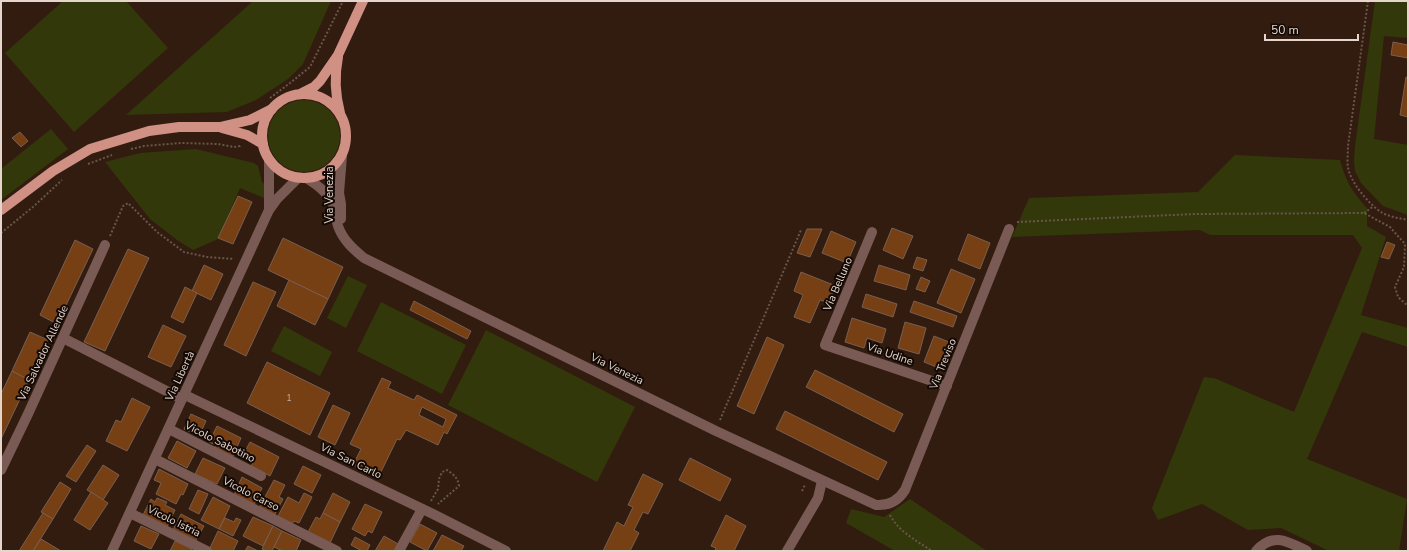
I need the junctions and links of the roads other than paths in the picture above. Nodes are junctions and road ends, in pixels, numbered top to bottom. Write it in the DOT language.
graph roads {
  1 [pos="363,1"];
  2 [pos="338,55"];
  3 [pos="300,94"];
  4 [pos="272,109"];
  5 [pos="340,115"];
  6 [pos="220,128"];
  7 [pos="263,144"];
  8 [pos="342,156"];
  9 [pos="269,159"];
  10 [pos="302,178"];
  11 [pos="1,210"];
  12 [pos="269,210"];
  13 [pos="1009,229"];
  14 [pos="872,232"];
  15 [pos="342,233"];
  16 [pos="105,245"];
  17 [pos="63,338"];
  18 [pos="825,345"];
  19 [pos="947,386"];
  20 [pos="184,397"];
  21 [pos="169,429"];
  22 [pos="155,459"];
  23 [pos="1,470"];
  24 [pos="261,476"];
  25 [pos="822,481"];
  26 [pos="888,504"];
  27 [pos="427,511"];
  28 [pos="130,513"];
  29 [pos="485,547"];
  30 [pos="112,551"];
  31 [pos="207,551"];
  32 [pos="337,551"];
  33 [pos="399,551"];
  34 [pos="506,551"];
  35 [pos="787,551"];
  36 [pos="1256,551"];
  37 [pos="1307,551"];
  1 -- 2 [label="main road"];
  2 -- 3 [label="main road"];
  2 -- 5 [label="main road"];
  3 -- 4 [label="main road"];
  3 -- 5 [label="main road"];
  4 -- 6 [label="main road"];
  4 -- 7 [label="main road"];
  5 -- 8 [label="main road"];
  6 -- 7 [label="main road"];
  6 -- 11 [label="main road"];
  7 -- 9 [label="main road"];
  8 -- 10 [label="main road"];
  8 -- 15 [label="street, Via Venezia"];
  9 -- 10 [label="main road"];
  9 -- 12 [label="street, Via Libertà"];
  10 -- 12 [label="street, Via Libertà"];
  10 -- 15 [label="street, Via Venezia"];
  12 -- 20 [label="street, Via Libertà"];
  13 -- 19 [label="street, Via Treviso"];
  14 -- 18 [label="street, Via Belluno"];
  15 -- 25 [label="street, Via Venezia"];
  16 -- 17 [label="street, Via Salvador Allende"];
  17 -- 20 [label="street, Via San Carlo"];
  17 -- 23 [label="street, Via Salvador Allende"];
  18 -- 19 [label="street, Via Udine"];
  19 -- 26 [label="street, Via Treviso"];
  20 -- 21 [label="street, Via Libertà"];
  20 -- 27 [label="street, Via San Carlo"];
  21 -- 22 [label="street, Via Libertà"];
  21 -- 24 [label="street, Vicolo Sabotino"];
  22 -- 28 [label="street, Via Libertà"];
  22 -- 32 [label="street, Vicolo Carso"];
  25 -- 26 [label="street, Via Venezia"];
  25 -- 35 [label="street"];
  27 -- 29 [label="street, Via San Carlo"];
  27 -- 33 [label="street"];
  28 -- 30 [label="street, Via Libertà"];
  28 -- 31 [label="street, Vicolo Istria"];
  29 -- 34 [label="street, Via San Carlo"];
  36 -- 37 [label="street"];
}
